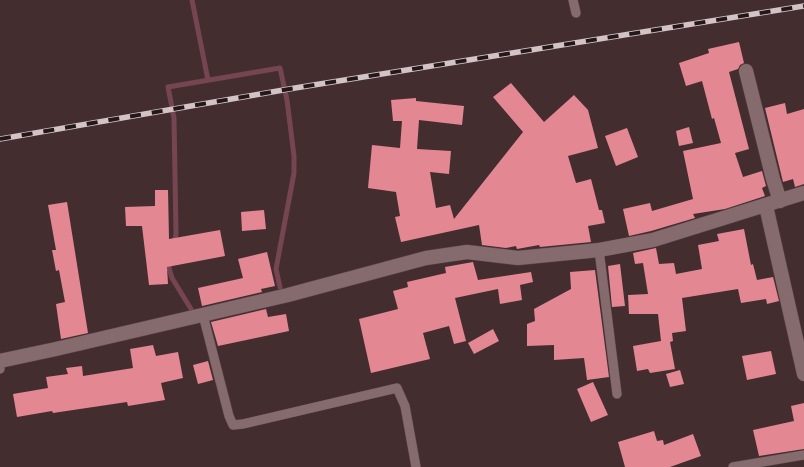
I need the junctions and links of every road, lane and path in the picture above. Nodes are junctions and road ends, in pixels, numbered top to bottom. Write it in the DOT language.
graph roads {
  1 [pos="573,0"];
  2 [pos="576,14"];
  3 [pos="746,71"];
  4 [pos="804,193"];
  5 [pos="780,201"];
  6 [pos="766,206"];
  7 [pos="599,250"];
  8 [pos="203,315"];
  9 [pos="0,361"];
  10 [pos="804,374"];
  11 [pos="617,394"];
  12 [pos="804,455"];
  13 [pos="416,467"];
  14 [pos="732,467"];
  1 -- 2 [label="lane"];
  3 -- 5 [label="street"];
  4 -- 5 [label="street"];
  5 -- 6 [label="street"];
  6 -- 7 [label="street"];
  6 -- 10 [label="street"];
  7 -- 8 [label="street"];
  7 -- 11 [label="lane"];
  8 -- 9 [label="street"];
  8 -- 13 [label="lane"];
  12 -- 14 [label="lane"];
}
